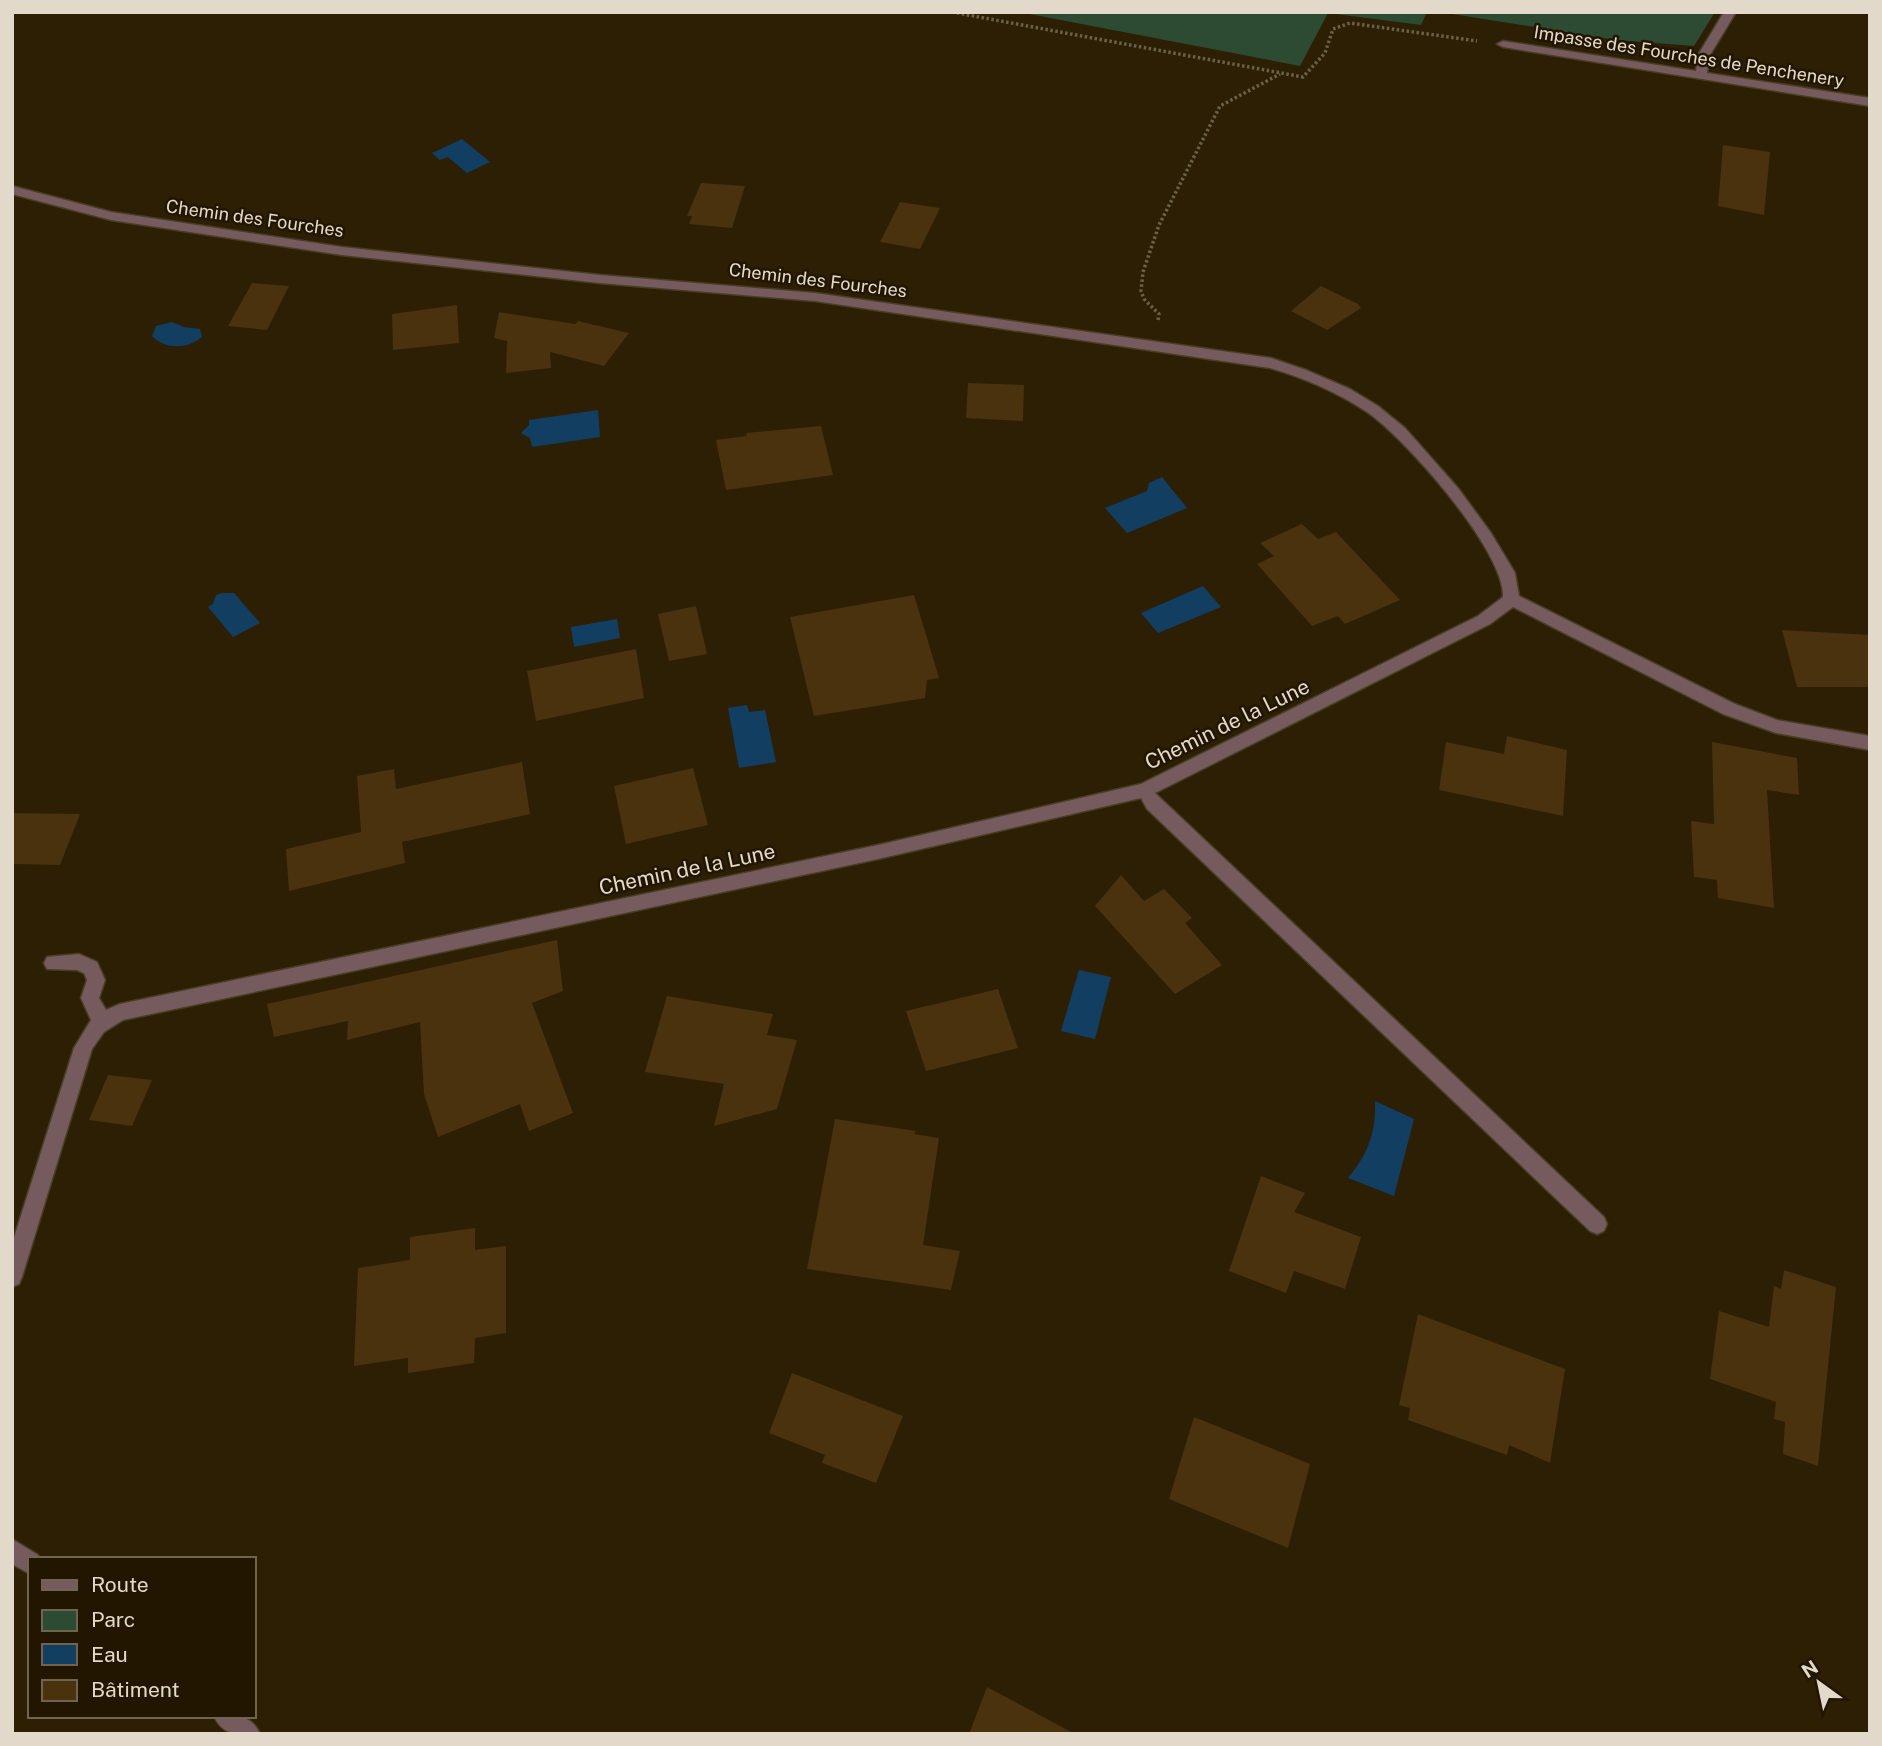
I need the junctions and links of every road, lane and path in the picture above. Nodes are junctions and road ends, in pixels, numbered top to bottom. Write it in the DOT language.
graph roads {
  1 [pos="952,12"];
  2 [pos="1730,12"];
  3 [pos="1503,44"];
  4 [pos="1280,74"];
  5 [pos="1702,75"];
  6 [pos="1870,102"];
  7 [pos="12,190"];
  8 [pos="1154,345"];
  9 [pos="1511,599"];
  10 [pos="1870,743"];
  11 [pos="1145,790"];
  12 [pos="53,963"];
  13 [pos="102,1020"];
  14 [pos="1597,1224"];
  15 [pos="12,1277"];
  16 [pos="12,1550"];
  17 [pos="28,1562"];
  18 [pos="228,1718"];
  19 [pos="248,1734"];
  1 -- 4 [label="path"];
  2 -- 5 [label="street"];
  3 -- 4 [label="path"];
  3 -- 5 [label="street, Impasse des Fourches de Penchenery"];
  4 -- 8 [label="path"];
  5 -- 6 [label="street, Impasse des Fourches de Penchenery"];
  7 -- 8 [label="street, Chemin des Fourches"];
  8 -- 9 [label="street, Chemin des Fourches"];
  9 -- 10 [label="street"];
  9 -- 11 [label="street, Chemin de la Lune"];
  11 -- 13 [label="street, Chemin de la Lune"];
  11 -- 14 [label="street"];
  12 -- 13 [label="street"];
  13 -- 15 [label="street"];
  16 -- 17 [label="street"];
  18 -- 19 [label="street"];
}
